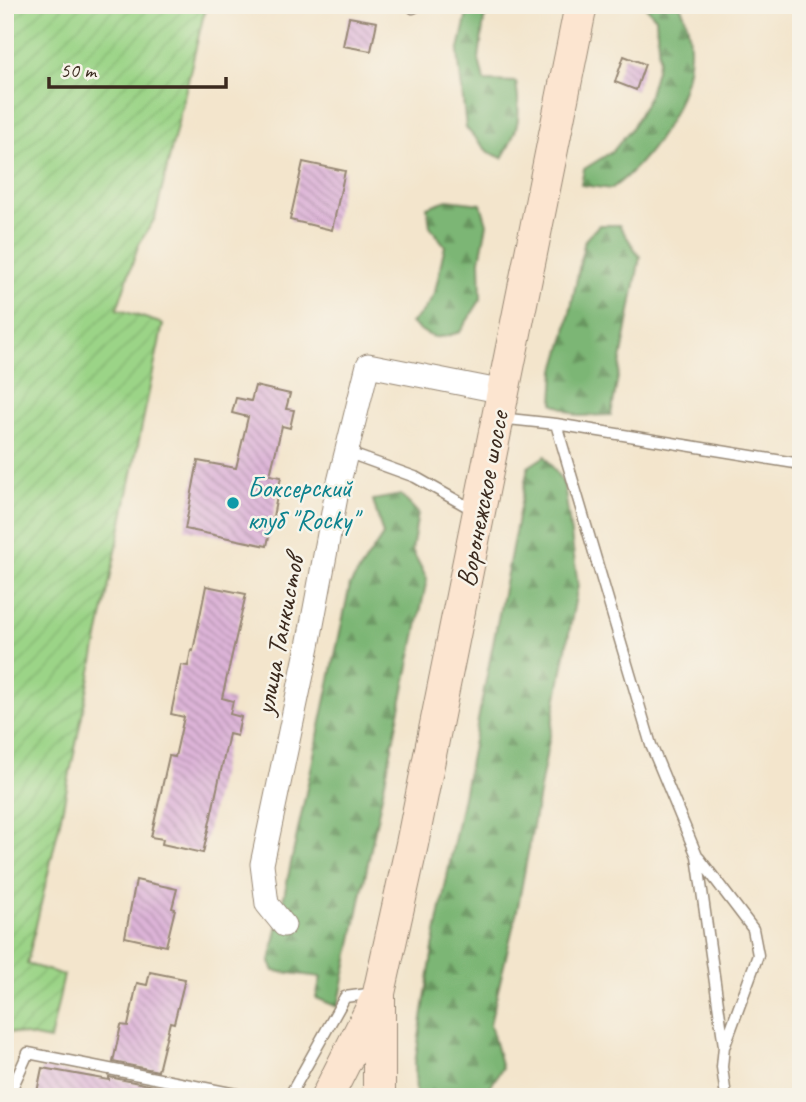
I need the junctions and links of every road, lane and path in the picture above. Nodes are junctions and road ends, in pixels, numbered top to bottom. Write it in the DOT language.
graph roads {
  1 [pos="581,5"];
  2 [pos="501,405"];
  3 [pos="556,424"];
  4 [pos="346,452"];
  5 [pos="801,464"];
  6 [pos="479,513"];
  7 [pos="697,856"];
  8 [pos="284,925"];
  9 [pos="379,993"];
  10 [pos="724,1046"];
  11 [pos="8,1097"];
  12 [pos="251,1097"];
  13 [pos="289,1097"];
  14 [pos="327,1097"];
  15 [pos="379,1097"];
  16 [pos="726,1097"];
  1 -- 2 [label="main road, Воронежское шоссе"];
  2 -- 3 [label="lane"];
  2 -- 4 [label="street, улица Танкистов"];
  2 -- 6 [label="main road, Воронежское шоссе"];
  3 -- 5 [label="lane"];
  3 -- 7 [label="lane"];
  4 -- 6 [label="lane"];
  4 -- 8 [label="street, улица Танкистов"];
  6 -- 9 [label="main road, Воронежское шоссе"];
  7 -- 10 [label="lane"];
  7 -- 10 [label="lane"];
  9 -- 13 [label="lane"];
  9 -- 14 [label="main road"];
  9 -- 15 [label="main road"];
  10 -- 16 [label="lane"];
  11 -- 12 [label="lane"];
}
